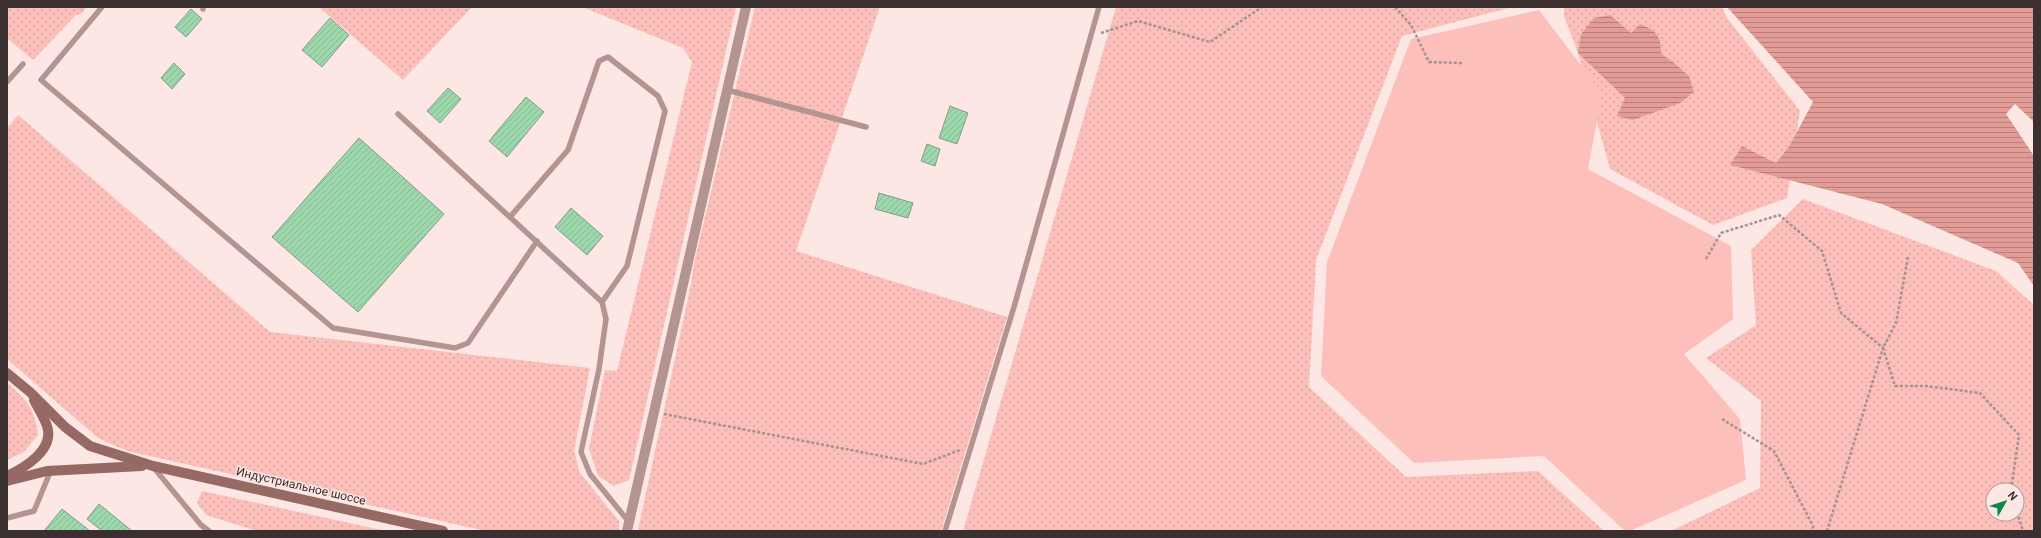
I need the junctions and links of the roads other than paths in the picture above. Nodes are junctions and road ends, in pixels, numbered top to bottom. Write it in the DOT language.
graph roads {
  1 [pos="102,7"];
  2 [pos="746,7"];
  3 [pos="1099,7"];
  4 [pos="23,64"];
  5 [pos="7,82"];
  6 [pos="727,90"];
  7 [pos="398,114"];
  8 [pos="866,127"];
  9 [pos="510,217"];
  10 [pos="536,241"];
  11 [pos="602,302"];
  12 [pos="7,373"];
  13 [pos="30,392"];
  14 [pos="153,466"];
  15 [pos="51,470"];
  16 [pos="7,476"];
  17 [pos="7,481"];
  18 [pos="7,518"];
  19 [pos="628,526"];
  20 [pos="418,528"];
  21 [pos="209,531"];
  22 [pos="443,531"];
  23 [pos="945,531"];
  1 -- 10 [label="lane"];
  2 -- 6 [label="street"];
  3 -- 23 [label="lane"];
  4 -- 5 [label="lane"];
  6 -- 8 [label="lane"];
  6 -- 19 [label="street"];
  7 -- 9 [label="lane"];
  9 -- 10 [label="lane"];
  9 -- 11 [label="lane"];
  10 -- 11 [label="lane"];
  11 -- 19 [label="lane"];
  12 -- 13 [label="main road, Индустриальное шоссе"];
  13 -- 14 [label="main road, Индустриальное шоссе"];
  13 -- 16 [label="main road"];
  14 -- 15 [label="main road, Индустриальное шоссе"];
  14 -- 20 [label="main road, Индустриальное шоссе"];
  14 -- 21 [label="lane"];
  15 -- 17 [label="main road, Индустриальное шоссе"];
  15 -- 18 [label="lane"];
  20 -- 22 [label="main road, Индустриальное шоссе"];
}
